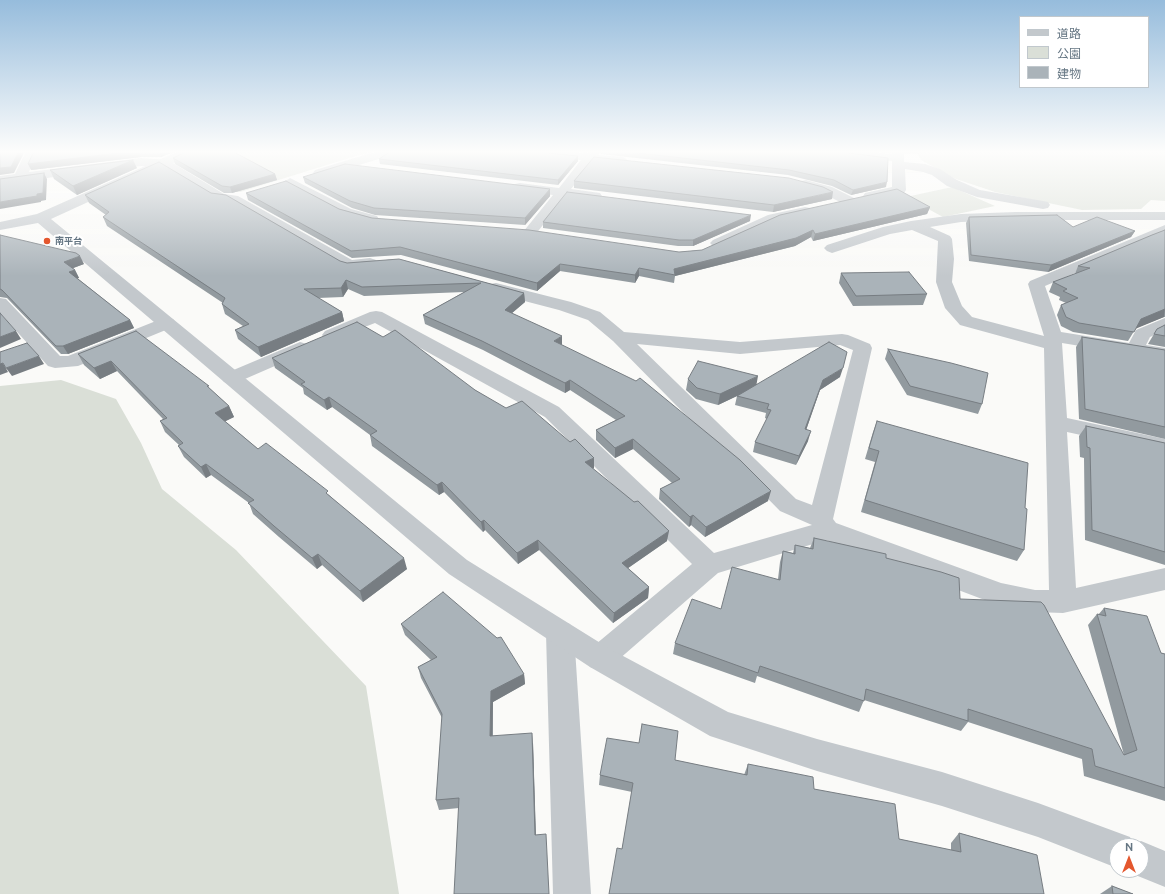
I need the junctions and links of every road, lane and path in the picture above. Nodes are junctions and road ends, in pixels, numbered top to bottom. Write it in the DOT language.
graph roads {
  1 [pos="562,192"];
  2 [pos="98,193"];
  3 [pos="213,193"];
  4 [pos="310,193"];
  5 [pos="568,193"];
  6 [pos="832,193"];
  7 [pos="887,193"];
  8 [pos="976,193"];
  9 [pos="609,198"];
  10 [pos="849,201"];
  11 [pos="750,215"];
  12 [pos="1083,216"];
  13 [pos="1165,216"];
  14 [pos="41,218"];
  15 [pos="773,218"];
  16 [pos="386,221"];
  17 [pos="911,225"];
  18 [pos="0,226"];
  19 [pos="1165,229"];
  20 [pos="514,231"];
  21 [pos="530,232"];
  22 [pos="545,234"];
  23 [pos="832,248"];
  24 [pos="702,250"];
  25 [pos="386,262"];
  26 [pos="483,284"];
  27 [pos="0,303"];
  28 [pos="167,323"];
  29 [pos="1165,323"];
  30 [pos="619,337"];
  31 [pos="1052,340"];
  32 [pos="1135,349"];
  33 [pos="1165,354"];
  34 [pos="231,378"];
  35 [pos="1055,422"];
  36 [pos="1165,446"];
  37 [pos="824,524"];
  38 [pos="709,565"];
  39 [pos="1165,579"];
  40 [pos="1063,602"];
  41 [pos="560,633"];
  42 [pos="600,658"];
  43 [pos="1109,847"];
  44 [pos="1149,862"];
  45 [pos="1165,869"];
  46 [pos="572,894"];
  1 -- 21 [label="street"];
  2 -- 14 [label="street"];
  3 -- 25 [label="street"];
  4 -- 16 [label="street"];
  5 -- 9 [label="street"];
  6 -- 10 [label="street"];
  7 -- 10 [label="street"];
  8 -- 12 [label="street"];
  10 -- 15 [label="street"];
  11 -- 15 [label="street"];
  12 -- 13 [label="street"];
  12 -- 17 [label="street"];
  14 -- 18 [label="street"];
  14 -- 28 [label="street"];
  15 -- 24 [label="street"];
  17 -- 23 [label="street"];
  17 -- 31 [label="street"];
  19 -- 31 [label="street"];
  20 -- 21 [label="street"];
  21 -- 22 [label="street"];
  26 -- 30 [label="street"];
  27 -- 28 [label="street"];
  28 -- 34 [label="street"];
  29 -- 32 [label="street"];
  30 -- 37 [label="street"];
  30 -- 37 [label="street"];
  31 -- 32 [label="street"];
  31 -- 35 [label="street"];
  32 -- 33 [label="street"];
  34 -- 38 [label="street"];
  34 -- 41 [label="street"];
  35 -- 36 [label="street"];
  35 -- 40 [label="street"];
  37 -- 38 [label="street"];
  37 -- 40 [label="street"];
  38 -- 42 [label="street"];
  39 -- 40 [label="street"];
  41 -- 42 [label="street"];
  41 -- 46 [label="street"];
  42 -- 43 [label="street"];
  44 -- 45 [label="street"];
}
